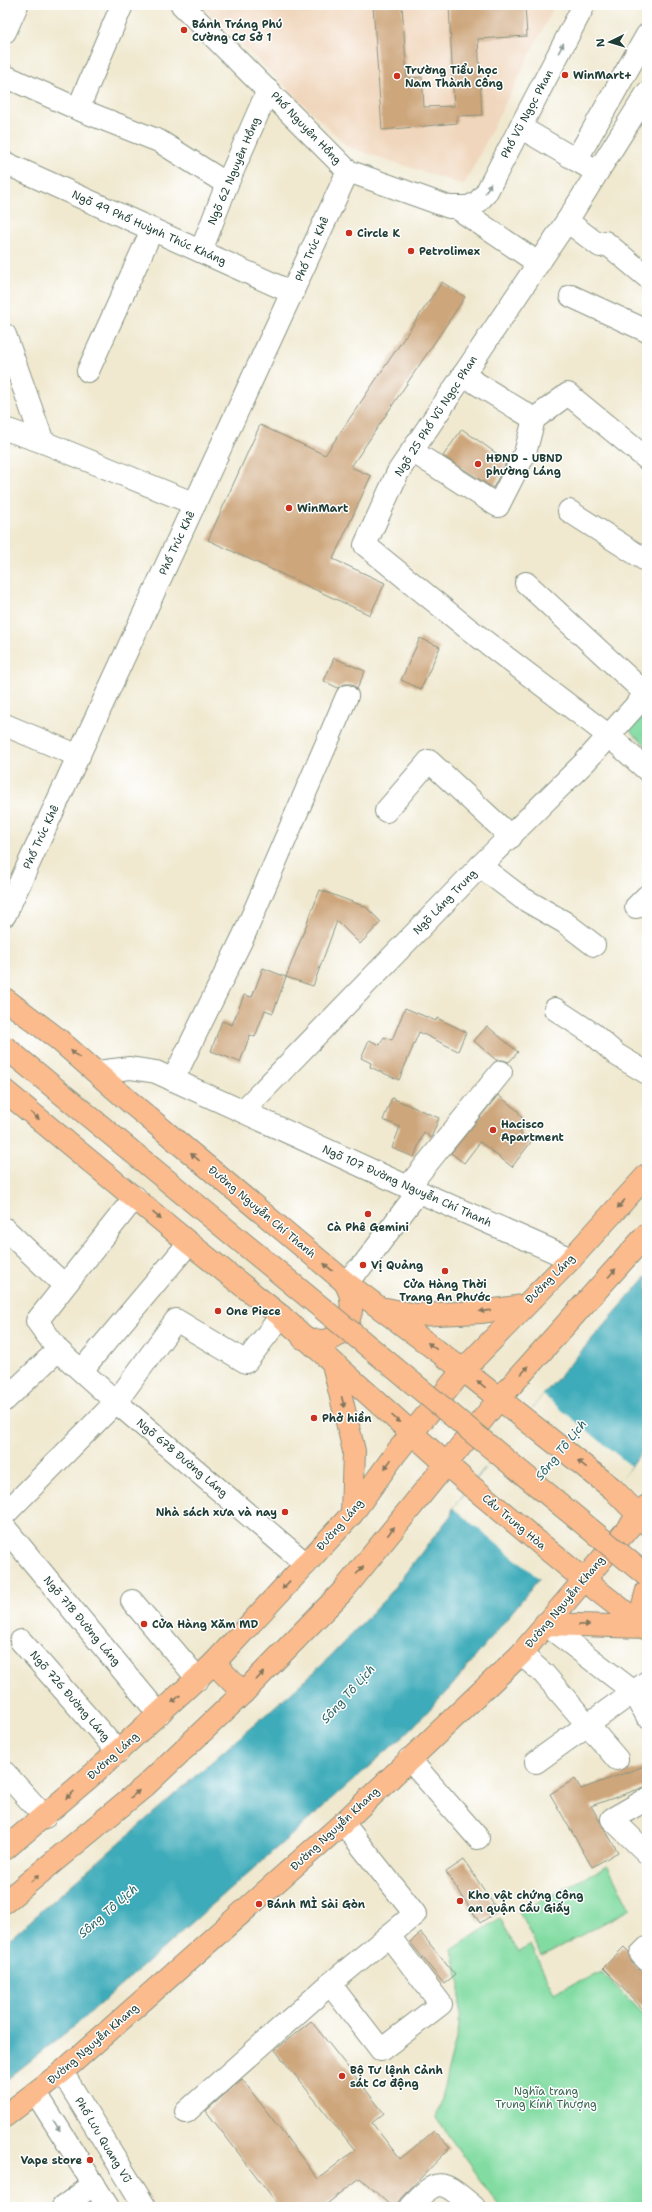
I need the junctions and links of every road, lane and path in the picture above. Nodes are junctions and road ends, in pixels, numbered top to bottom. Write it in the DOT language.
graph roads {
  1 [pos="17,5"];
  2 [pos="122,5"];
  3 [pos="182,5"];
  4 [pos="584,5"];
  5 [pos="5,32"];
  6 [pos="647,35"];
  7 [pos="626,72"];
  8 [pos="5,76"];
  9 [pos="647,82"];
  10 [pos="268,90"];
  11 [pos="647,93"];
  12 [pos="78,109"];
  13 [pos="520,127"];
  14 [pos="576,160"];
  15 [pos="5,163"];
  16 [pos="348,171"];
  17 [pos="596,172"];
  18 [pos="227,184"];
  19 [pos="457,208"];
  20 [pos="567,220"];
  21 [pos="152,230"];
  22 [pos="201,251"];
  23 [pos="538,263"];
  24 [pos="647,277"];
  25 [pos="293,293"];
  26 [pos="571,296"];
  27 [pos="647,331"];
  28 [pos="5,335"];
  29 [pos="88,371"];
  30 [pos="463,374"];
  31 [pos="534,419"];
  32 [pos="5,429"];
  33 [pos="43,442"];
  34 [pos="412,451"];
  35 [pos="647,460"];
  36 [pos="195,504"];
  37 [pos="569,511"];
  38 [pos="647,561"];
  39 [pos="526,583"];
  40 [pos="647,694"];
  41 [pos="347,696"];
  42 [pos="5,725"];
  43 [pos="610,736"];
  44 [pos="78,756"];
  45 [pos="647,770"];
  46 [pos="386,811"];
  47 [pos="511,837"];
  48 [pos="480,866"];
  49 [pos="5,915"];
  50 [pos="594,945"];
  51 [pos="5,999"];
  52 [pos="555,1009"];
  53 [pos="5,1047"];
  54 [pos="96,1072"];
  55 [pos="502,1072"];
  56 [pos="647,1073"];
  57 [pos="173,1080"];
  58 [pos="6,1095"];
  59 [pos="243,1111"];
  60 [pos="647,1175"];
  61 [pos="413,1190"];
  62 [pos="135,1197"];
  63 [pos="5,1229"];
  64 [pos="647,1234"];
  65 [pos="189,1243"];
  66 [pos="571,1259"];
  67 [pos="345,1282"];
  68 [pos="64,1285"];
  69 [pos="524,1306"];
  70 [pos="380,1308"];
  71 [pos="281,1316"];
  72 [pos="304,1338"];
  73 [pos="58,1350"];
  74 [pos="333,1364"];
  75 [pos="82,1370"];
  76 [pos="463,1370"];
  77 [pos="499,1399"];
  78 [pos="5,1400"];
  79 [pos="116,1402"];
  80 [pos="412,1434"];
  81 [pos="446,1463"];
  82 [pos="5,1514"];
  83 [pos="352,1514"];
  84 [pos="644,1515"];
  85 [pos="5,1528"];
  86 [pos="306,1564"];
  87 [pos="647,1576"];
  88 [pos="584,1580"];
  89 [pos="647,1590"];
  90 [pos="132,1601"];
  91 [pos="545,1624"];
  92 [pos="646,1628"];
  93 [pos="21,1641"];
  94 [pos="521,1654"];
  95 [pos="214,1663"];
  96 [pos="198,1679"];
  97 [pos="641,1687"];
  98 [pos="243,1693"];
  99 [pos="159,1714"];
  100 [pos="647,1716"];
  101 [pos="588,1725"];
  102 [pos="118,1752"];
  103 [pos="409,1759"];
  104 [pos="617,1759"];
  105 [pos="536,1762"];
  106 [pos="5,1773"];
  107 [pos="647,1799"];
  108 [pos="45,1817"];
  109 [pos="344,1823"];
  110 [pos="478,1838"];
  111 [pos="5,1849"];
  112 [pos="647,1853"];
  113 [pos="5,1902"];
  114 [pos="389,1936"];
  115 [pos="647,1948"];
  116 [pos="647,1960"];
  117 [pos="330,1984"];
  118 [pos="62,2072"];
  119 [pos="36,2093"];
  120 [pos="186,2112"];
  121 [pos="5,2116"];
  122 [pos="94,2184"];
  123 [pos="63,2207"];
  124 [pos="108,2207"];
  125 [pos="144,2207"];
  126 [pos="410,2207"];
  127 [pos="474,2207"];
  1 -- 5 [label="street"];
  2 -- 12 [label="street"];
  3 -- 10 [label="street, Phố Nguyên Hồng"];
  13 -- 4 [label="street, Phố Vũ Ngọc Phan, one-way"];
  6 -- 7 [label="street"];
  7 -- 9 [label="street"];
  7 -- 14 [label="street"];
  8 -- 12 [label="street"];
  10 -- 16 [label="street, Phố Nguyên Hồng"];
  10 -- 18 [label="street, Ngõ 62 Nguyên Hồng"];
  11 -- 17 [label="street, Ngõ 25 Phố Vũ Ngọc Phan"];
  12 -- 18 [label="street"];
  13 -- 14 [label="street"];
  19 -- 13 [label="street, Phố Vũ Ngọc Phan, one-way"];
  14 -- 17 [label="street"];
  15 -- 21 [label="street, Ngõ 49 Phố Huỳnh Thúc Kháng"];
  16 -- 19 [label="street, Phố Nguyên Hồng"];
  16 -- 25 [label="street, Phố Trúc Khê"];
  17 -- 20 [label="street, Ngõ 25 Phố Vũ Ngọc Phan"];
  18 -- 22 [label="street, Ngõ 62 Nguyên Hồng"];
  19 -- 23 [label="street"];
  20 -- 23 [label="street, Ngõ 25 Phố Vũ Ngọc Phan"];
  20 -- 24 [label="street"];
  21 -- 22 [label="street, Ngõ 49 Phố Huỳnh Thúc Kháng"];
  21 -- 29 [label="street"];
  22 -- 25 [label="street, Ngõ 49 Phố Huỳnh Thúc Kháng"];
  23 -- 30 [label="street, Ngõ 25 Phố Vũ Ngọc Phan"];
  25 -- 36 [label="street, Phố Trúc Khê"];
  26 -- 27 [label="street"];
  28 -- 33 [label="street"];
  30 -- 31 [label="street"];
  30 -- 34 [label="street, Ngõ 25 Phố Vũ Ngọc Phan"];
  31 -- 34 [label="street"];
  31 -- 35 [label="street"];
  32 -- 33 [label="street"];
  33 -- 36 [label="street"];
  34 -- 43 [label="street, Ngõ 25 Phố Vũ Ngọc Phan"];
  36 -- 44 [label="street, Phố Trúc Khê"];
  37 -- 38 [label="street"];
  39 -- 40 [label="street"];
  40 -- 43 [label="street, Ngõ Láng Trung"];
  41 -- 57 [label="street"];
  42 -- 44 [label="street"];
  43 -- 45 [label="street"];
  43 -- 47 [label="street, Ngõ Láng Trung"];
  44 -- 49 [label="street, Phố Trúc Khê"];
  46 -- 47 [label="street"];
  47 -- 48 [label="street, Ngõ Láng Trung"];
  48 -- 50 [label="street"];
  48 -- 59 [label="street, Ngõ Láng Trung"];
  54 -- 51 [label="main road, Đường Nguyễn Chí Thanh, one-way"];
  52 -- 56 [label="street"];
  53 -- 87 [label="main road, bridge"];
  54 -- 57 [label="street, Ngõ 107 Đường Nguyễn Chí Thanh"];
  67 -- 54 [label="main road, Đường Nguyễn Chí Thanh, one-way"];
  55 -- 61 [label="street"];
  57 -- 59 [label="street, Ngõ 107 Đường Nguyễn Chí Thanh"];
  58 -- 62 [label="main road, one-way"];
  59 -- 61 [label="street, Ngõ 107 Đường Nguyễn Chí Thanh"];
  60 -- 66 [label="main road, Đường Láng, one-way"];
  61 -- 66 [label="street, Ngõ 107 Đường Nguyễn Chí Thanh"];
  61 -- 67 [label="street"];
  62 -- 65 [label="main road, one-way"];
  62 -- 68 [label="street"];
  63 -- 68 [label="street"];
  77 -- 64 [label="main road, one-way"];
  65 -- 71 [label="main road"];
  65 -- 75 [label="street"];
  66 -- 69 [label="main road, Đường Láng"];
  67 -- 70 [label="main road, Đường Nguyễn Chí Thanh"];
  67 -- 72 [label="main road"];
  68 -- 73 [label="street, Ngõ 678 Đường Láng"];
  69 -- 70 [label="main road, one-way"];
  69 -- 76 [label="main road, Đường Láng"];
  76 -- 70 [label="main road, Đường Nguyễn Chí Thanh, one-way"];
  71 -- 72 [label="main road"];
  71 -- 79 [label="street"];
  72 -- 74 [label="main road"];
  73 -- 75 [label="street, Ngõ 678 Đường Láng"];
  73 -- 78 [label="street"];
  74 -- 80 [label="main road, one-way"];
  74 -- 83 [label="main road, one-way"];
  75 -- 79 [label="street, Ngõ 678 Đường Láng"];
  77 -- 76 [label="main road, Đường Nguyễn Chí Thanh, one-way"];
  76 -- 80 [label="main road, Đường Láng"];
  77 -- 81 [label="main road"];
  84 -- 77 [label="main road, Đường Nguyễn Chí Thanh, one-way"];
  79 -- 82 [label="street"];
  79 -- 86 [label="street, Ngõ 678 Đường Láng"];
  80 -- 81 [label="main road"];
  80 -- 83 [label="main road, Đường Láng, one-way"];
  81 -- 88 [label="main road, Cầu Trung Hòa"];
  98 -- 81 [label="main road, one-way"];
  83 -- 86 [label="main road, Đường Láng"];
  84 -- 88 [label="main road, Đường Nguyễn Khang"];
  85 -- 99 [label="street, Ngõ 718 Đường Láng"];
  86 -- 95 [label="main road, Đường Láng, one-way"];
  88 -- 91 [label="main road, Đường Nguyễn Khang"];
  88 -- 92 [label="main road, Cầu Trung Hòa"];
  89 -- 92 [label="main road"];
  90 -- 96 [label="street"];
  91 -- 92 [label="main road, one-way"];
  91 -- 94 [label="main road, Đường Nguyễn Khang"];
  91 -- 97 [label="street"];
  93 -- 102 [label="street, Ngõ 726 Đường Láng"];
  94 -- 101 [label="street"];
  94 -- 103 [label="main road, Đường Nguyễn Khang"];
  95 -- 96 [label="main road, Đường Láng"];
  95 -- 98 [label="main road"];
  96 -- 99 [label="main road, Đường Láng, one-way"];
  97 -- 100 [label="street"];
  97 -- 101 [label="street"];
  113 -- 98 [label="main road, one-way"];
  99 -- 102 [label="main road, Đường Láng"];
  101 -- 104 [label="street"];
  101 -- 105 [label="street"];
  102 -- 108 [label="main road, Đường Láng, one-way"];
  103 -- 109 [label="main road, Đường Nguyễn Khang"];
  103 -- 110 [label="street"];
  106 -- 108 [label="street"];
  107 -- 112 [label="street"];
  108 -- 111 [label="main road, Đường Láng"];
  109 -- 114 [label="street"];
  109 -- 118 [label="main road, Đường Nguyễn Khang"];
  114 -- 117 [label="street"];
  114 -- 117 [label="street"];
  115 -- 116 [label="street"];
  117 -- 120 [label="street"];
  118 -- 119 [label="main road, Đường Nguyễn Khang"];
  118 -- 125 [label="street, Phố Lưu Quang Vũ"];
  119 -- 121 [label="main road, Đường Nguyễn Khang"];
  119 -- 122 [label="street, one-way"];
  122 -- 123 [label="street"];
  122 -- 124 [label="street"];
  126 -- 127 [label="street"];
}
